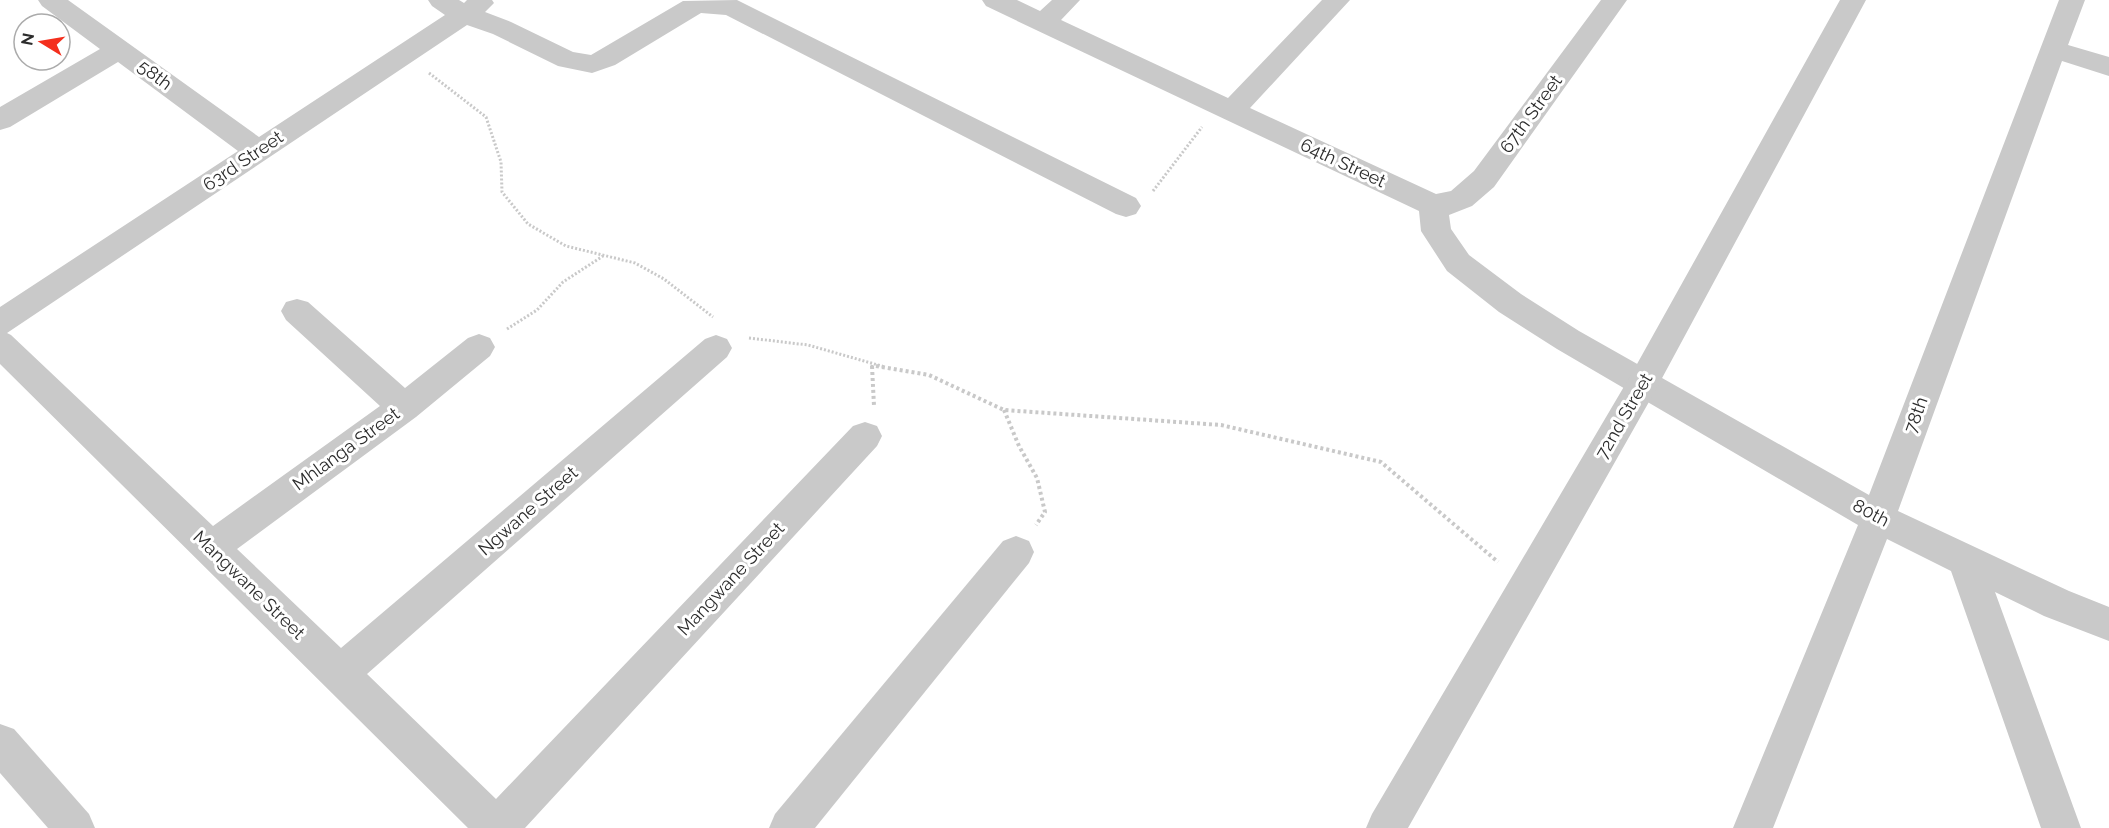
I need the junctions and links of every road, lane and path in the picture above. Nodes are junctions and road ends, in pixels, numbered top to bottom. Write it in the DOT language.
graph roads {
  1 [pos="51,0"];
  2 [pos="995,0"];
  3 [pos="1067,0"];
  4 [pos="1337,0"];
  5 [pos="1614,0"];
  6 [pos="1853,0"];
  7 [pos="2072,0"];
  8 [pos="463,5"];
  9 [pos="1043,23"];
  10 [pos="121,49"];
  11 [pos="2053,49"];
  12 [pos="403,55"];
  13 [pos="2109,67"];
  14 [pos="1225,108"];
  15 [pos="0,120"];
  16 [pos="258,152"];
  17 [pos="1433,205"];
  18 [pos="1126,206"];
  19 [pos="603,256"];
  20 [pos="297,311"];
  21 [pos="0,322"];
  22 [pos="716,335"];
  23 [pos="0,345"];
  24 [pos="479,347"];
  25 [pos="872,365"];
  26 [pos="1643,383"];
  27 [pos="404,407"];
  28 [pos="1004,410"];
  29 [pos="865,436"];
  30 [pos="1878,518"];
  31 [pos="211,548"];
  32 [pos="1016,552"];
  33 [pos="1965,560"];
  34 [pos="1526,586"];
  35 [pos="2109,624"];
  36 [pos="340,673"];
  37 [pos="0,743"];
  38 [pos="75,828"];
  39 [pos="789,828"];
  40 [pos="1386,828"];
  41 [pos="1754,828"];
  42 [pos="2061,828"];
  1 -- 10 [label="street, 58th"];
  2 -- 9 [label="street, 64th Street"];
  3 -- 9 [label="street"];
  4 -- 14 [label="street"];
  5 -- 17 [label="street, 67th Street"];
  6 -- 26 [label="street, 72nd Street"];
  7 -- 11 [label="street, 78th"];
  8 -- 12 [label="street, 63rd Street"];
  8 -- 18 [label="street"];
  9 -- 14 [label="street, 64th Street"];
  10 -- 15 [label="street"];
  10 -- 16 [label="street, 58th"];
  11 -- 13 [label="street"];
  11 -- 30 [label="street, 78th"];
  12 -- 16 [label="street, 63rd Street"];
  12 -- 19 [label="path"];
  14 -- 17 [label="street, 64th Street"];
  14 -- 18 [label="path"];
  16 -- 21 [label="street, 63rd Street"];
  17 -- 26 [label="street"];
  19 -- 22 [label="path"];
  19 -- 24 [label="path"];
  20 -- 27 [label="street"];
  22 -- 25 [label="path"];
  22 -- 36 [label="street, Ngwane Street"];
  23 -- 31 [label="street, Mangwane Street"];
  24 -- 27 [label="street, Mhlanga Street"];
  25 -- 28 [label="path"];
  25 -- 29 [label="path"];
  26 -- 30 [label="street, 80th"];
  26 -- 34 [label="street, 72nd Street"];
  27 -- 31 [label="street, Mhlanga Street"];
  28 -- 32 [label="path"];
  28 -- 34 [label="path"];
  29 -- 36 [label="street, Mangwane Street"];
  30 -- 33 [label="street, 80th"];
  30 -- 41 [label="street, 78th"];
  31 -- 36 [label="street, Mangwane Street"];
  32 -- 39 [label="street"];
  33 -- 35 [label="street, 80th"];
  33 -- 42 [label="street"];
  34 -- 40 [label="street, 72nd Street"];
  37 -- 38 [label="street"];
}
